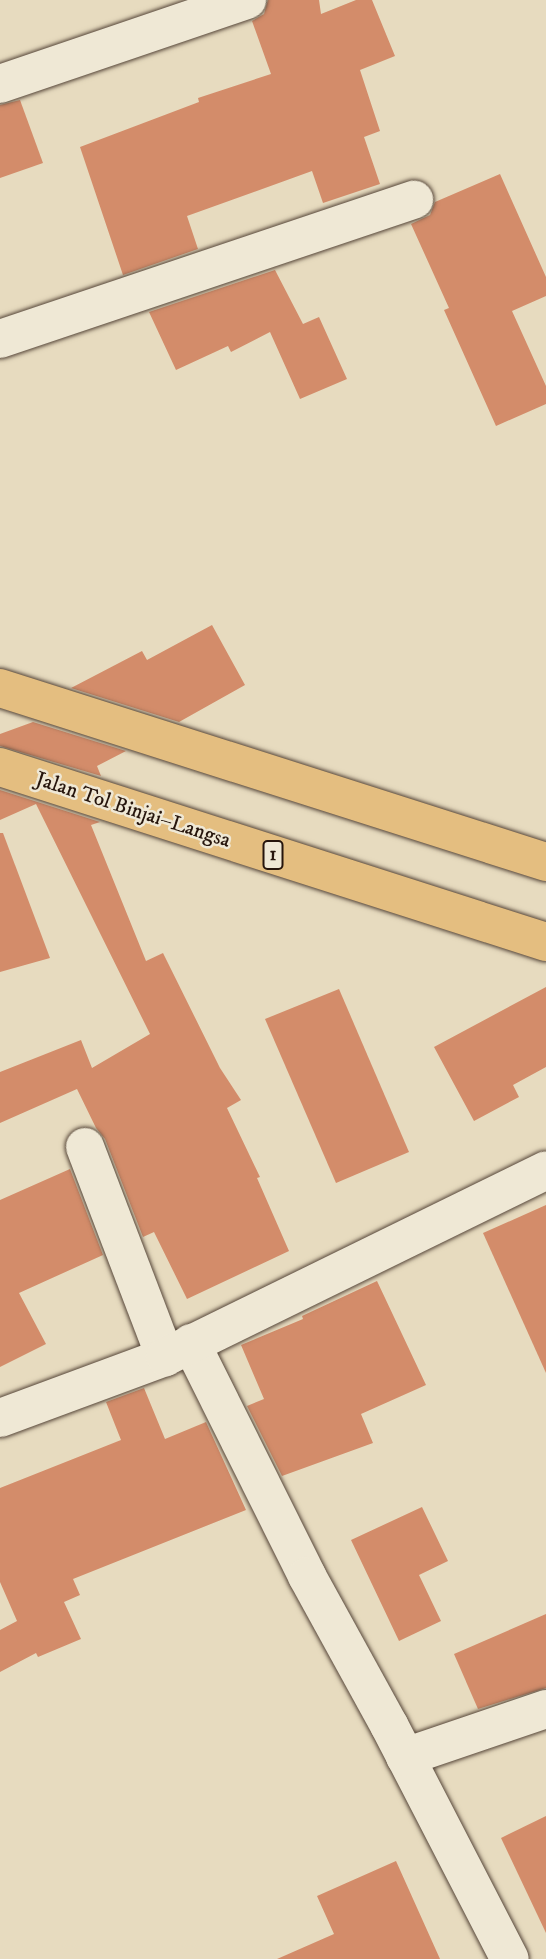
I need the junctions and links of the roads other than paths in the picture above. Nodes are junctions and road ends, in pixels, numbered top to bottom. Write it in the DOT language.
graph roads {
  1 [pos="247,0"];
  2 [pos="0,84"];
  3 [pos="414,200"];
  4 [pos="0,339"];
  5 [pos="0,688"];
  6 [pos="0,767"];
  7 [pos="546,862"];
  8 [pos="546,942"];
  9 [pos="85,1147"];
  10 [pos="546,1170"];
  11 [pos="178,1350"];
  12 [pos="0,1418"];
  13 [pos="546,1709"];
  14 [pos="405,1757"];
  15 [pos="510,1959"];
  1 -- 2 [label="street"];
  3 -- 4 [label="street"];
  5 -- 7 [label="highway"];
  6 -- 8 [label="highway, Jalan Tol Binjai–Langsa / 1"];
  9 -- 11 [label="street"];
  10 -- 11 [label="street"];
  11 -- 12 [label="street"];
  11 -- 14 [label="street"];
  13 -- 14 [label="street"];
  14 -- 15 [label="street"];
}
